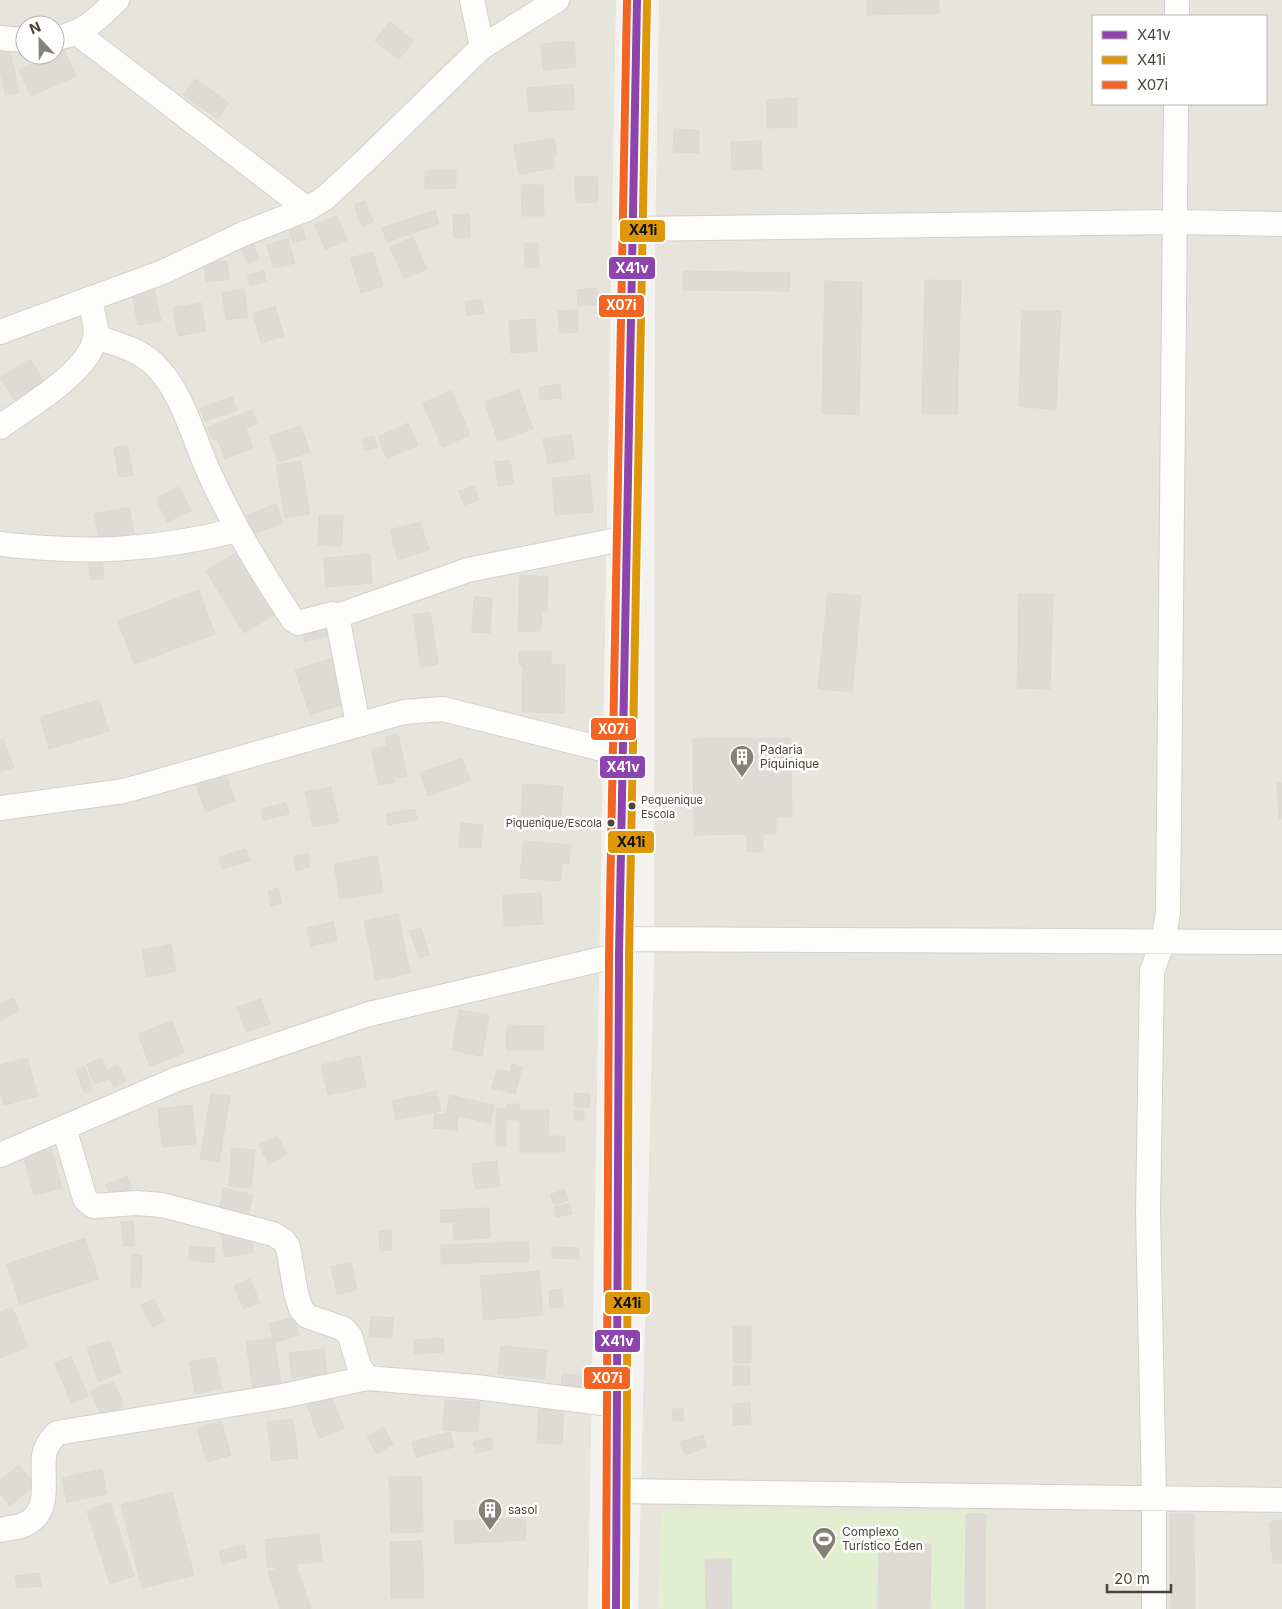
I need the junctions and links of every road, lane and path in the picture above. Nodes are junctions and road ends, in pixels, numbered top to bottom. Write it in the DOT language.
graph roads {
  1 [pos="117,0"];
  2 [pos="472,0"];
  3 [pos="556,0"];
  4 [pos="637,0"];
  5 [pos="1177,0"];
  6 [pos="1177,15"];
  7 [pos="66,36"];
  8 [pos="0,38"];
  9 [pos="15,39"];
  10 [pos="482,47"];
  11 [pos="1176,105"];
  12 [pos="307,209"];
  13 [pos="1174,222"];
  14 [pos="1282,224"];
  15 [pos="633,228"];
  16 [pos="89,300"];
  17 [pos="0,332"];
  18 [pos="96,337"];
  19 [pos="0,427"];
  20 [pos="237,530"];
  21 [pos="627,538"];
  22 [pos="0,544"];
  23 [pos="337,616"];
  24 [pos="358,724"];
  25 [pos="622,754"];
  26 [pos="0,808"];
  27 [pos="1163,940"];
  28 [pos="1282,942"];
  29 [pos="620,947"];
  30 [pos="64,1128"];
  31 [pos="0,1156"];
  32 [pos="367,1378"];
  33 [pos="618,1405"];
  34 [pos="617,1491"];
  35 [pos="1154,1497"];
  36 [pos="1282,1500"];
  37 [pos="0,1530"];
  38 [pos="616,1609"];
  39 [pos="1154,1609"];
  1 -- 7 [label="street"];
  2 -- 10 [label="street"];
  3 -- 10 [label="street"];
  4 -- 15 [label="main road"];
  5 -- 6 [label="street"];
  7 -- 12 [label="street"];
  8 -- 9 [label="street"];
  10 -- 12 [label="street"];
  11 -- 13 [label="street"];
  12 -- 16 [label="street"];
  13 -- 14 [label="street"];
  13 -- 15 [label="street"];
  13 -- 27 [label="street"];
  15 -- 21 [label="main road"];
  16 -- 17 [label="street"];
  16 -- 18 [label="street"];
  18 -- 19 [label="street"];
  18 -- 20 [label="street"];
  20 -- 22 [label="street"];
  20 -- 23 [label="street"];
  21 -- 23 [label="street"];
  21 -- 25 [label="main road"];
  23 -- 24 [label="street"];
  24 -- 25 [label="street"];
  24 -- 26 [label="street"];
  25 -- 29 [label="main road"];
  27 -- 28 [label="street"];
  27 -- 29 [label="street"];
  27 -- 35 [label="street"];
  29 -- 30 [label="street"];
  29 -- 33 [label="main road"];
  30 -- 31 [label="street"];
  30 -- 32 [label="street"];
  32 -- 33 [label="street"];
  32 -- 37 [label="street"];
  33 -- 34 [label="main road"];
  34 -- 35 [label="street"];
  34 -- 38 [label="main road"];
  35 -- 36 [label="street"];
  35 -- 39 [label="street"];
}
